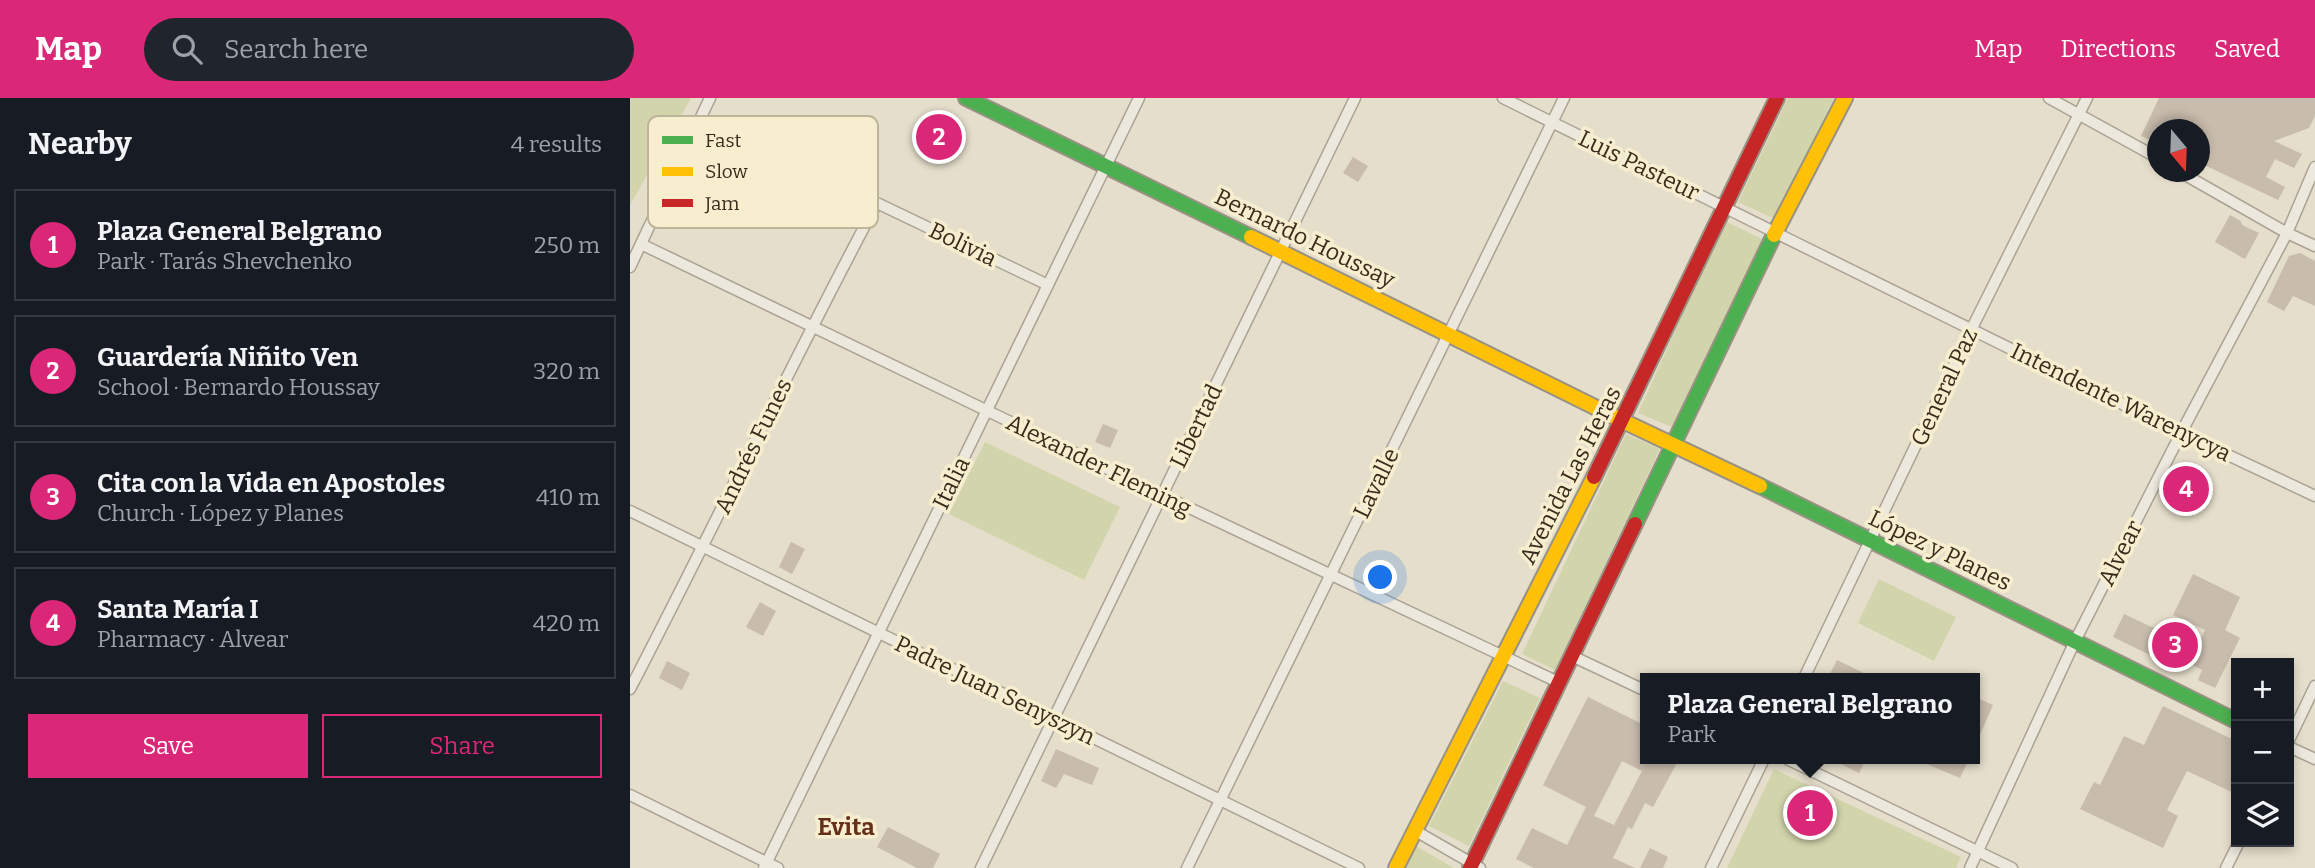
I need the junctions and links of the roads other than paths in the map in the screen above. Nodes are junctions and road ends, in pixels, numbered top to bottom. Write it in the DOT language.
graph roads {
  1 [pos="710,98"];
  2 [pos="966,98"];
  3 [pos="1139,98"];
  4 [pos="1355,98"];
  5 [pos="1503,98"];
  6 [pos="1564,98"];
  7 [pos="1777,98"];
  8 [pos="1844,98"];
  9 [pos="2049,98"];
  10 [pos="2087,98"];
  11 [pos="2079,113"];
  12 [pos="702,116"];
  13 [pos="1553,122"];
  14 [pos="2147,152"];
  15 [pos="1105,166"];
  16 [pos="2315,167"];
  17 [pos="2198,182"];
  18 [pos="878,203"];
  19 [pos="1723,207"];
  20 [pos="649,228"];
  21 [pos="863,228"];
  22 [pos="1776,232"];
  23 [pos="2287,233"];
  24 [pos="641,244"];
  25 [pos="2315,246"];
  26 [pos="1280,252"];
  27 [pos="630,267"];
  28 [pos="1048,285"];
  29 [pos="810,327"];
  30 [pos="1972,328"];
  31 [pos="1449,333"];
  32 [pos="986,411"];
  33 [pos="1623,421"];
  34 [pos="2181,433"];
  35 [pos="1673,443"];
  36 [pos="1162,495"];
  37 [pos="2315,496"];
  38 [pos="630,511"];
  39 [pos="1871,541"];
  40 [pos="704,547"];
  41 [pos="1330,575"];
  42 [pos="878,633"];
  43 [pos="2075,641"];
  44 [pos="1572,656"];
  45 [pos="1504,657"];
  46 [pos="1806,673"];
  47 [pos="1558,682"];
  48 [pos="2315,685"];
  49 [pos="1640,688"];
  50 [pos="630,690"];
  51 [pos="1054,718"];
  52 [pos="2231,719"];
  53 [pos="2294,729"];
  54 [pos="2294,749"];
  55 [pos="2315,759"];
  56 [pos="1762,764"];
  57 [pos="1797,764"];
  58 [pos="630,795"];
  59 [pos="1220,800"];
  60 [pos="1414,830"];
  61 [pos="2236,847"];
  62 [pos="1978,852"];
  63 [pos="765,865"];
  64 [pos="1474,867"];
  65 [pos="778,868"];
  66 [pos="981,868"];
  67 [pos="1186,868"];
  68 [pos="1359,868"];
  69 [pos="1396,868"];
  70 [pos="1711,868"];
  71 [pos="1970,868"];
  72 [pos="2012,868"];
  73 [pos="2226,868"];
  1 -- 12 [label="street"];
  2 -- 15 [label="main road, Bernardo Houssay"];
  3 -- 15 [label="street, Italia"];
  4 -- 26 [label="street, Libertad"];
  5 -- 13 [label="street, Luis Pasteur"];
  6 -- 13 [label="street, Lavalle"];
  7 -- 19 [label="main road, Avenida Las Heras"];
  8 -- 22 [label="main road"];
  9 -- 11 [label="street"];
  10 -- 11 [label="street, General Paz"];
  11 -- 14 [label="street"];
  11 -- 30 [label="street, General Paz"];
  13 -- 19 [label="street, Luis Pasteur"];
  13 -- 31 [label="street, Lavalle"];
  15 -- 26 [label="main road, Bernardo Houssay"];
  15 -- 28 [label="street, Italia"];
  16 -- 23 [label="street, Alvear"];
  17 -- 23 [label="street"];
  18 -- 28 [label="street, Bolivia"];
  19 -- 22 [label="street, Luis Pasteur"];
  19 -- 33 [label="main road, Avenida Las Heras"];
  20 -- 24 [label="street"];
  21 -- 29 [label="street, Andrés Funes"];
  22 -- 30 [label="street, Intendente Warenycya"];
  22 -- 35 [label="main road"];
  23 -- 25 [label="street"];
  23 -- 34 [label="street, Alvear"];
  24 -- 27 [label="street"];
  24 -- 29 [label="street, Alexander Fleming"];
  26 -- 31 [label="main road, Bernardo Houssay"];
  26 -- 36 [label="street, Libertad"];
  28 -- 32 [label="street, Italia"];
  29 -- 32 [label="street, Alexander Fleming"];
  29 -- 40 [label="street, Andrés Funes"];
  30 -- 34 [label="street, Intendente Warenycya"];
  30 -- 39 [label="street, General Paz"];
  31 -- 33 [label="main road, Bernardo Houssay"];
  31 -- 41 [label="street, Lavalle"];
  32 -- 36 [label="street, Alexander Fleming"];
  32 -- 42 [label="street, Italia"];
  33 -- 35 [label="main road, López y Planes"];
  33 -- 45 [label="main road, Avenida Las Heras"];
  34 -- 37 [label="street, Intendente Warenycya"];
  34 -- 43 [label="street, Alvear"];
  35 -- 39 [label="main road, López y Planes"];
  35 -- 44 [label="main road"];
  36 -- 41 [label="street, Alexander Fleming"];
  36 -- 51 [label="street, Libertad"];
  38 -- 40 [label="street, Padre Juan Senyszyn"];
  39 -- 43 [label="main road, López y Planes"];
  39 -- 46 [label="street, General Paz"];
  40 -- 42 [label="street, Padre Juan Senyszyn"];
  40 -- 50 [label="street, Andrés Funes"];
  41 -- 45 [label="street, Alexander Fleming"];
  41 -- 59 [label="street, Lavalle"];
  42 -- 51 [label="street, Padre Juan Senyszyn"];
  42 -- 63 [label="street, Italia"];
  43 -- 52 [label="main road, López y Planes"];
  43 -- 62 [label="street, Alvear"];
  44 -- 47 [label="main road"];
  44 -- 49 [label="street"];
  45 -- 47 [label="street, Alexander Fleming"];
  45 -- 60 [label="main road, Avenida Las Heras"];
  47 -- 64 [label="main road"];
  48 -- 53 [label="street"];
  51 -- 59 [label="street, Padre Juan Senyszyn"];
  51 -- 66 [label="street, Libertad"];
  54 -- 55 [label="street"];
  56 -- 70 [label="street"];
  57 -- 62 [label="street"];
  58 -- 63 [label="street"];
  59 -- 67 [label="street, Lavalle"];
  59 -- 68 [label="street, Padre Juan Senyszyn"];
  60 -- 64 [label="street"];
  60 -- 69 [label="main road, Avenida Las Heras"];
  61 -- 73 [label="street"];
  62 -- 71 [label="street, Alvear"];
  62 -- 72 [label="street"];
  63 -- 65 [label="street"];
}
